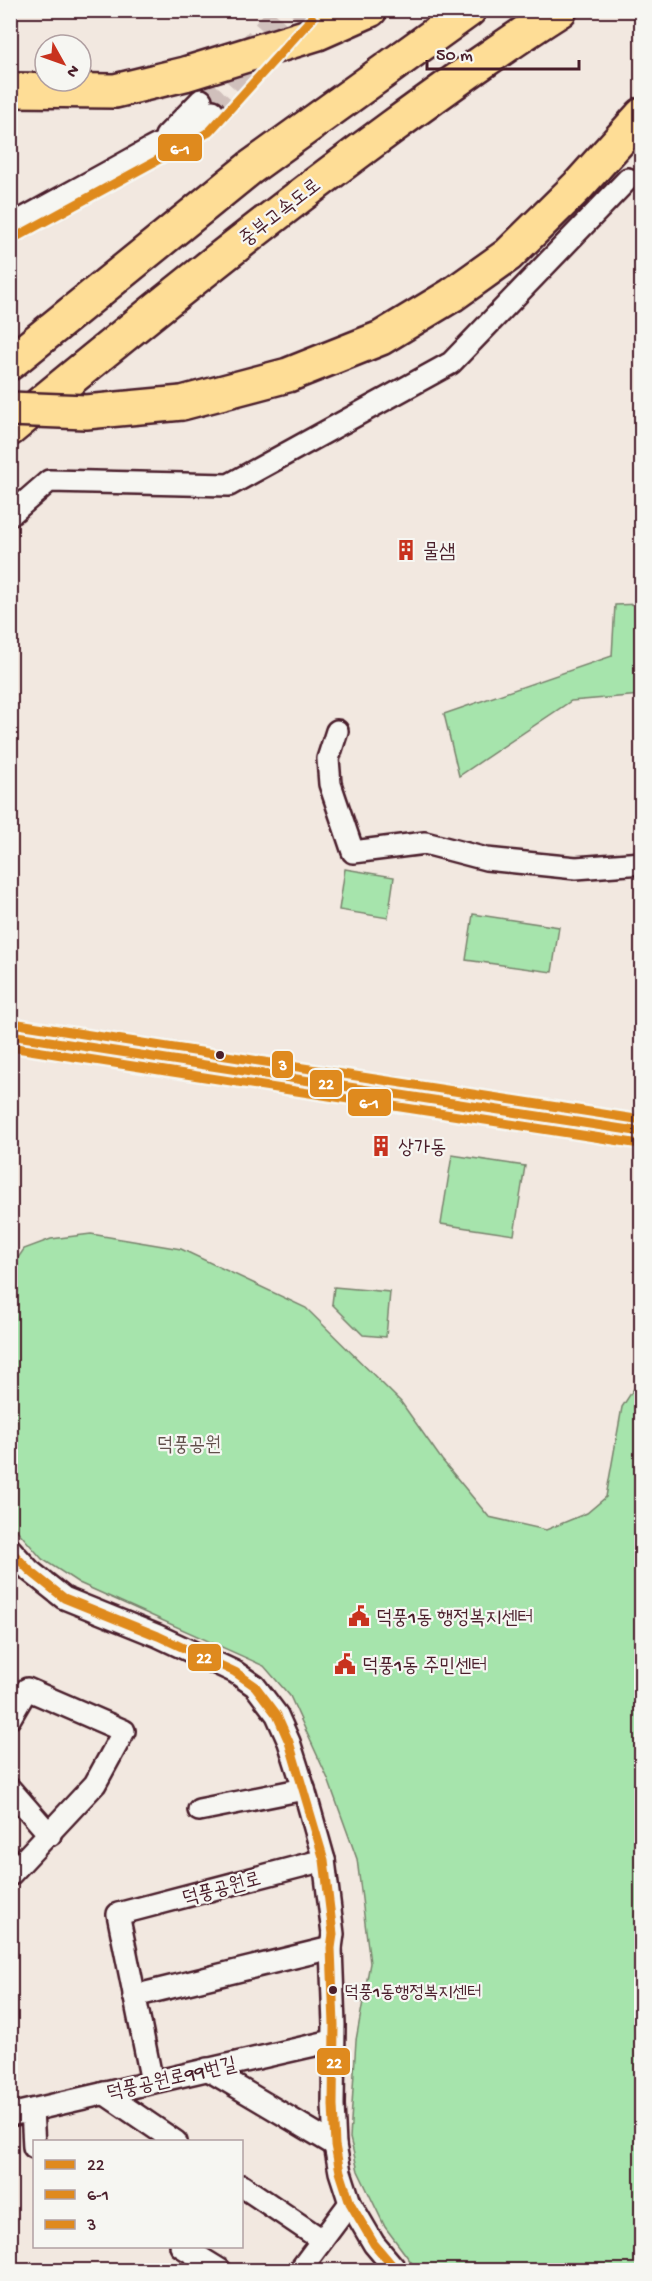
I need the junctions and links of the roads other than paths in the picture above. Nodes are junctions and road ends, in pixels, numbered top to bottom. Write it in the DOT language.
graph roads {
  1 [pos="370,10"];
  2 [pos="469,10"];
  3 [pos="560,10"];
  4 [pos="10,90"];
  5 [pos="207,106"];
  6 [pos="642,115"];
  7 [pos="628,179"];
  8 [pos="10,226"];
  9 [pos="10,363"];
  10 [pos="10,409"];
  11 [pos="10,429"];
  12 [pos="10,515"];
  13 [pos="337,731"];
  14 [pos="642,863"];
  15 [pos="10,1035"];
  16 [pos="642,1132"];
  17 [pos="10,1549"];
  18 [pos="10,1718"];
  19 [pos="10,1789"];
  20 [pos="304,1789"];
  21 [pos="199,1810"];
  22 [pos="50,1835"];
  23 [pos="324,1860"];
  24 [pos="11,1875"];
  25 [pos="331,1948"];
  26 [pos="134,1996"];
  27 [pos="333,2041"];
  28 [pos="207,2069"];
  29 [pos="152,2082"];
  30 [pos="104,2093"];
  31 [pos="32,2110"];
  32 [pos="10,2115"];
  33 [pos="34,2140"];
  34 [pos="173,2140"];
  35 [pos="334,2145"];
  36 [pos="243,2187"];
  37 [pos="350,2203"];
  38 [pos="322,2240"];
  39 [pos="183,2248"];
  40 [pos="220,2271"];
  41 [pos="300,2271"];
  42 [pos="396,2271"];
  1 -- 4 [label="highway"];
  2 -- 9 [label="highway"];
  3 -- 11 [label="highway, 중부고속도로"];
  5 -- 8 [label="street"];
  6 -- 10 [label="highway, bridge"];
  7 -- 12 [label="street"];
  13 -- 14 [label="street"];
  15 -- 16 [label="main road"];
  17 -- 20 [label="street"];
  18 -- 22 [label="street"];
  19 -- 22 [label="street"];
  20 -- 21 [label="street"];
  20 -- 23 [label="street"];
  22 -- 24 [label="street"];
  23 -- 25 [label="street"];
  23 -- 26 [label="street, 덕풍공원로"];
  25 -- 26 [label="street"];
  25 -- 27 [label="street"];
  26 -- 29 [label="street"];
  27 -- 28 [label="street, 덕풍공원로99번길"];
  27 -- 35 [label="street"];
  28 -- 29 [label="street, 덕풍공원로99번길"];
  28 -- 35 [label="street"];
  29 -- 30 [label="street, 덕풍공원로99번길"];
  30 -- 31 [label="street, 덕풍공원로99번길"];
  30 -- 34 [label="street"];
  31 -- 32 [label="street, 덕풍공원로99번길"];
  31 -- 33 [label="street"];
  35 -- 37 [label="street"];
  36 -- 38 [label="street"];
  37 -- 38 [label="street"];
  37 -- 42 [label="street"];
  38 -- 41 [label="street"];
  39 -- 40 [label="street"];
}
